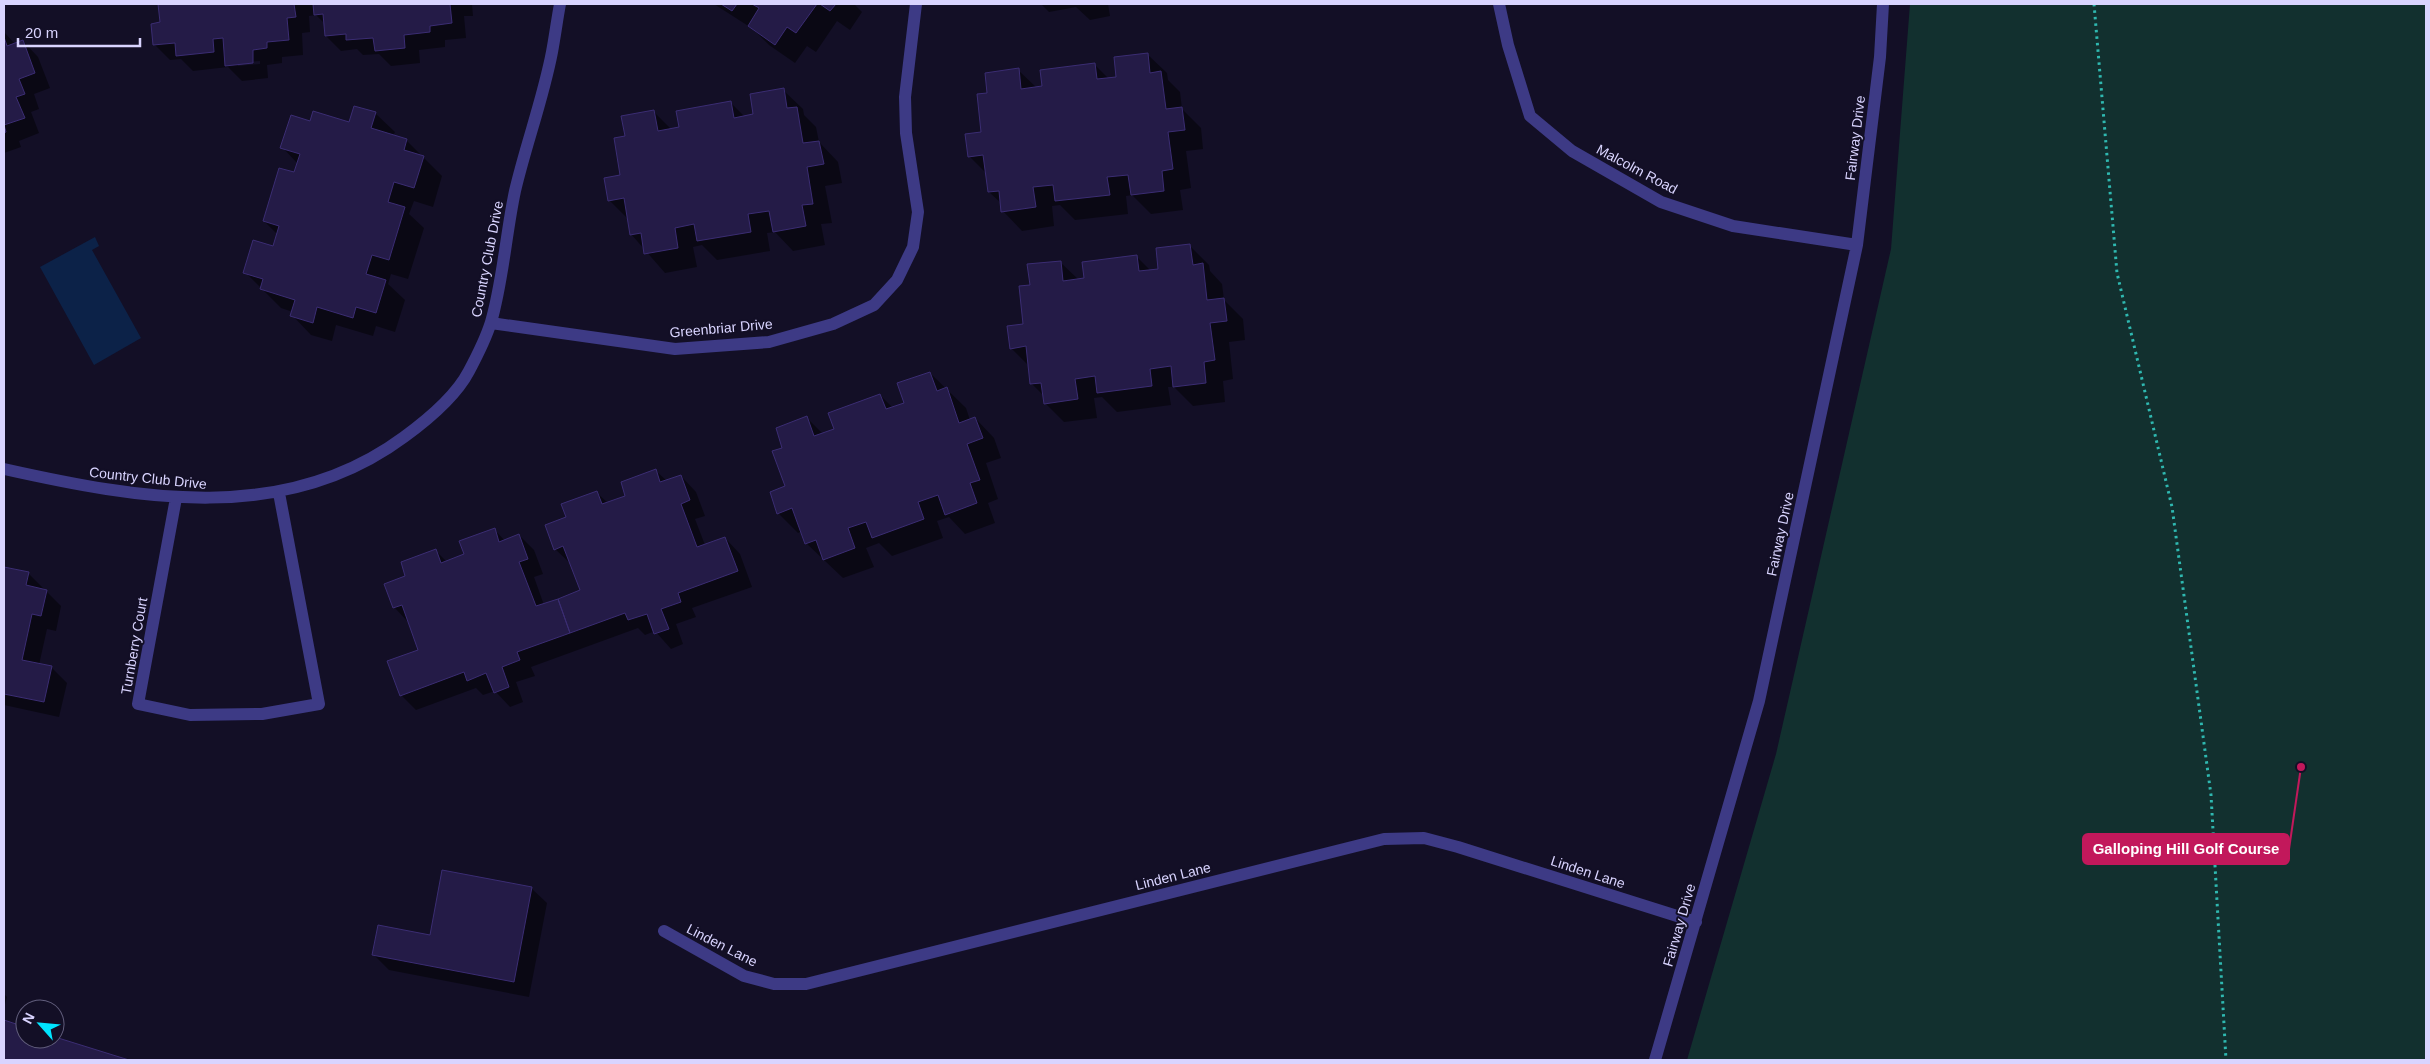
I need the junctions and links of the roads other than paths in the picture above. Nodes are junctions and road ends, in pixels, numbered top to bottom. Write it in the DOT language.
graph roads {
  1 [pos="560,4"];
  2 [pos="916,4"];
  3 [pos="1499,4"];
  4 [pos="1883,4"];
  5 [pos="1857,245"];
  6 [pos="491,323"];
  7 [pos="4,470"];
  8 [pos="280,492"];
  9 [pos="176,498"];
  10 [pos="1696,922"];
  11 [pos="664,931"];
  12 [pos="1655,1060"];
  1 -- 6 [label="street, Country Club Drive"];
  2 -- 6 [label="street, Greenbriar Drive"];
  3 -- 5 [label="street, Malcolm Road"];
  4 -- 5 [label="street, Fairway Drive"];
  5 -- 10 [label="street, Fairway Drive"];
  6 -- 8 [label="street, Country Club Drive"];
  7 -- 9 [label="street, Country Club Drive"];
  8 -- 9 [label="street, Country Club Drive"];
  8 -- 9 [label="street, Turnberry Court"];
  10 -- 11 [label="street, Linden Lane"];
  10 -- 12 [label="street, Fairway Drive"];
}
